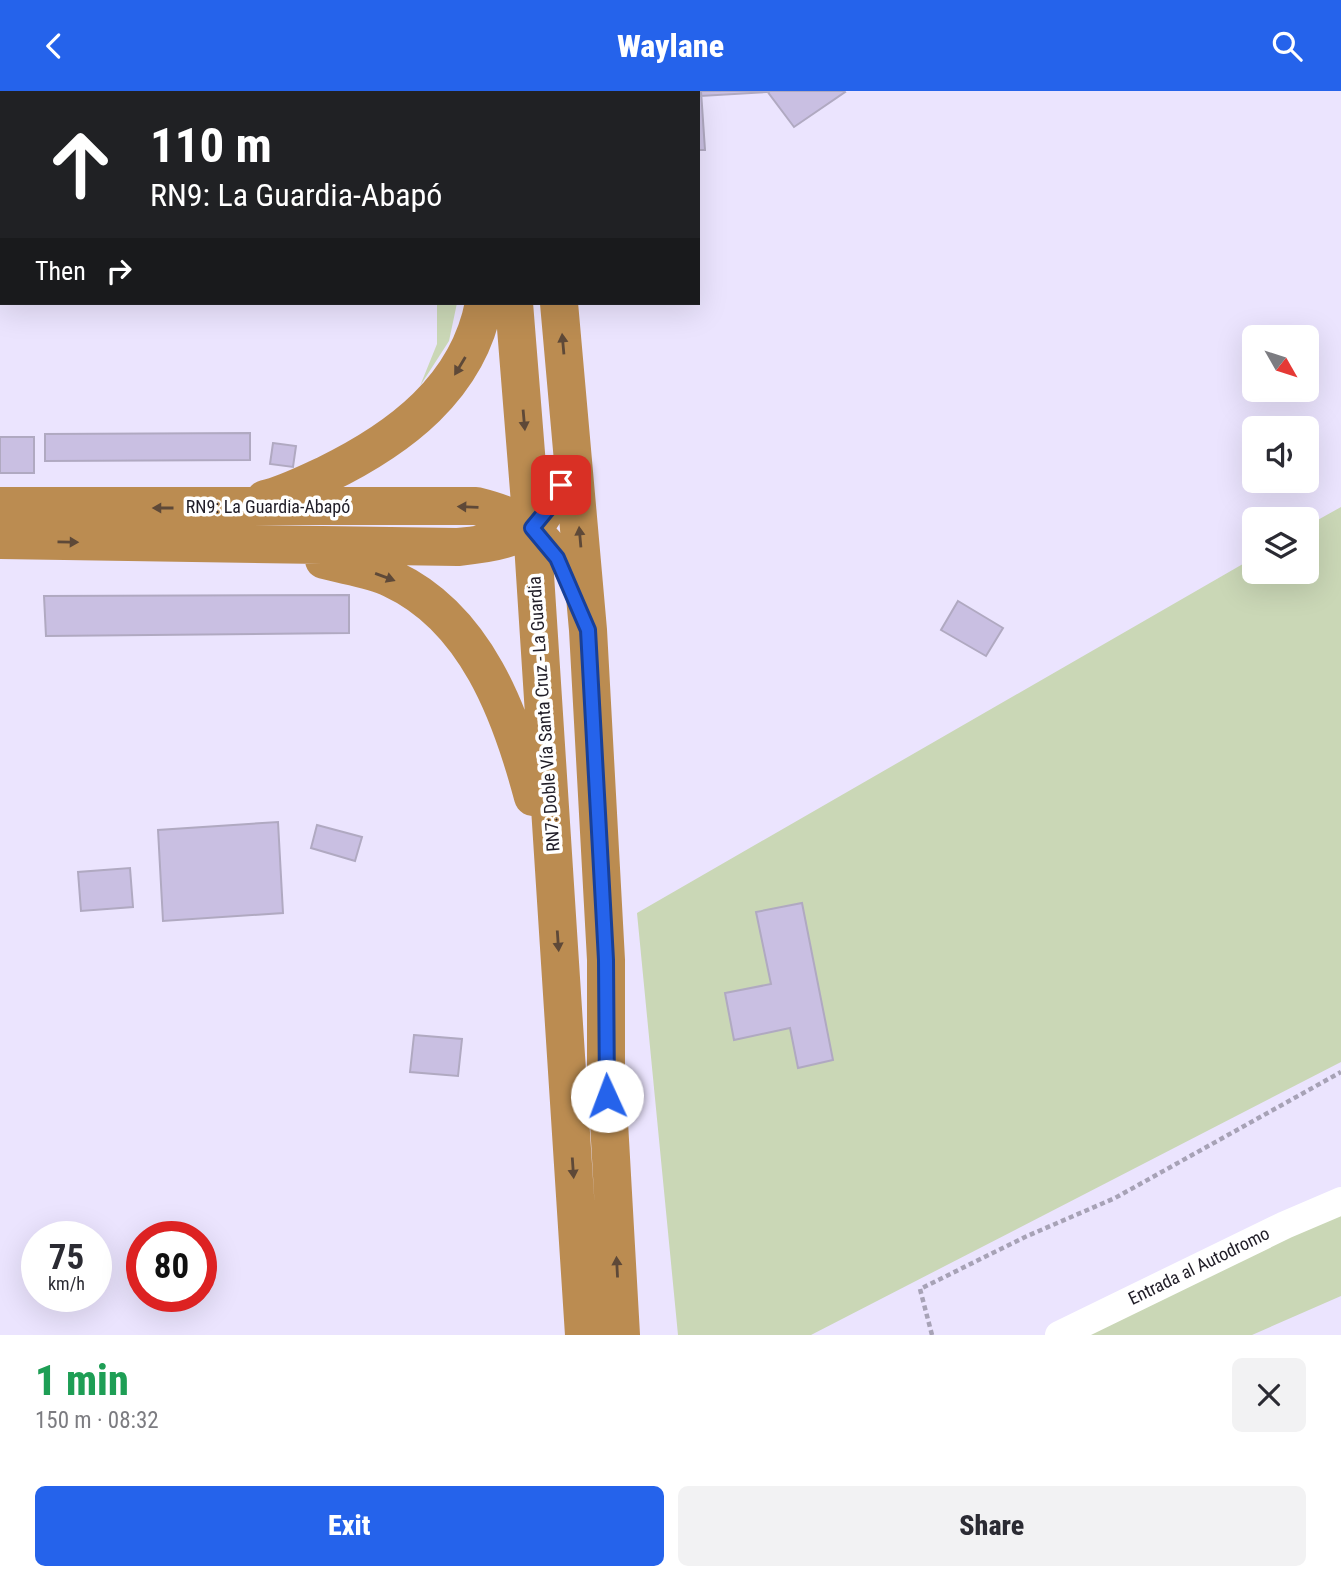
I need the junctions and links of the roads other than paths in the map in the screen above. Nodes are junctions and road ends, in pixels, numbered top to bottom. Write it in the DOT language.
graph roads {
  1 [pos="484,305"];
  2 [pos="514,305"];
  3 [pos="559,305"];
  4 [pos="570,433"];
  5 [pos="0,506"];
  6 [pos="231,508"];
  7 [pos="532,528"];
  8 [pos="0,540"];
  9 [pos="272,546"];
  10 [pos="588,630"];
  11 [pos="554,873"];
  12 [pos="1341,1201"];
  13 [pos="584,1335"];
  14 [pos="621,1335"];
  15 [pos="1059,1335"];
  1 -- 6 [label="highway, one-way"];
  2 -- 7 [label="highway, RN7: Doble Vía Santa Cruz - La Guardia, one-way"];
  4 -- 3 [label="highway, one-way"];
  4 -- 7 [label="highway"];
  10 -- 4 [label="highway, one-way"];
  6 -- 5 [label="highway, RN9: La Guardia-Abapó, one-way"];
  7 -- 6 [label="highway, RN9: La Guardia-Abapó, one-way"];
  7 -- 9 [label="highway"];
  7 -- 10 [label="highway, RN9: La Guardia-Abapó"];
  7 -- 11 [label="highway, RN7: Doble Vía Santa Cruz - La Guardia"];
  8 -- 9 [label="highway, one-way"];
  9 -- 11 [label="highway, one-way"];
  14 -- 10 [label="highway, one-way"];
  11 -- 13 [label="highway, one-way"];
  12 -- 15 [label="street, Entrada al Autodromo"];
}
